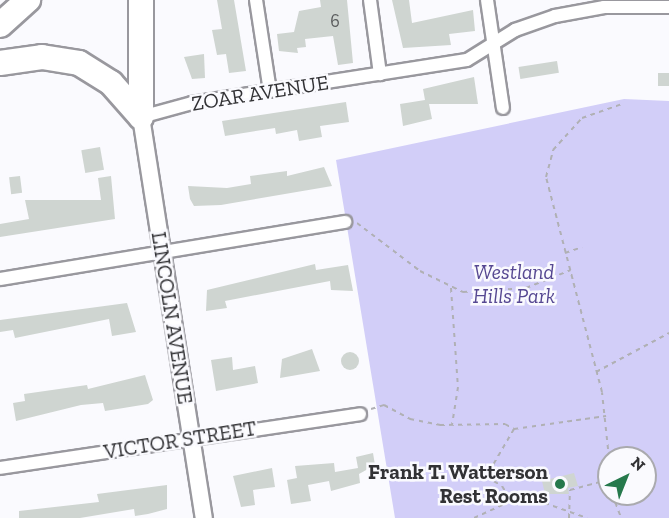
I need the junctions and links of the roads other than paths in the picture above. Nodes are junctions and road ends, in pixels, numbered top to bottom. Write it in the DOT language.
graph roads {
  1 [pos="28,0"];
  2 [pos="141,0"];
  3 [pos="256,0"];
  4 [pos="370,0"];
  5 [pos="487,0"];
  6 [pos="669,7"];
  7 [pos="0,25"];
  8 [pos="493,46"];
  9 [pos="0,63"];
  10 [pos="381,74"];
  11 [pos="270,91"];
  12 [pos="503,108"];
  13 [pos="141,117"];
  14 [pos="345,222"];
  15 [pos="162,253"];
  16 [pos="0,279"];
  17 [pos="360,414"];
  18 [pos="191,438"];
  19 [pos="0,468"];
  20 [pos="204,518"];
  1 -- 7 [label="highway"];
  2 -- 13 [label="highway"];
  3 -- 11 [label="street"];
  4 -- 10 [label="street"];
  5 -- 8 [label="street"];
  6 -- 8 [label="street, ZOAR AVENUE"];
  8 -- 10 [label="street, ZOAR AVENUE"];
  8 -- 12 [label="street"];
  9 -- 13 [label="highway"];
  10 -- 11 [label="street, ZOAR AVENUE"];
  11 -- 13 [label="street, ZOAR AVENUE"];
  13 -- 15 [label="street, LINCOLN AVENUE"];
  14 -- 15 [label="street"];
  15 -- 16 [label="street"];
  15 -- 18 [label="street, LINCOLN AVENUE"];
  17 -- 18 [label="street, VICTOR STREET"];
  18 -- 19 [label="street, VICTOR STREET"];
  18 -- 20 [label="street, LINCOLN AVENUE"];
}
